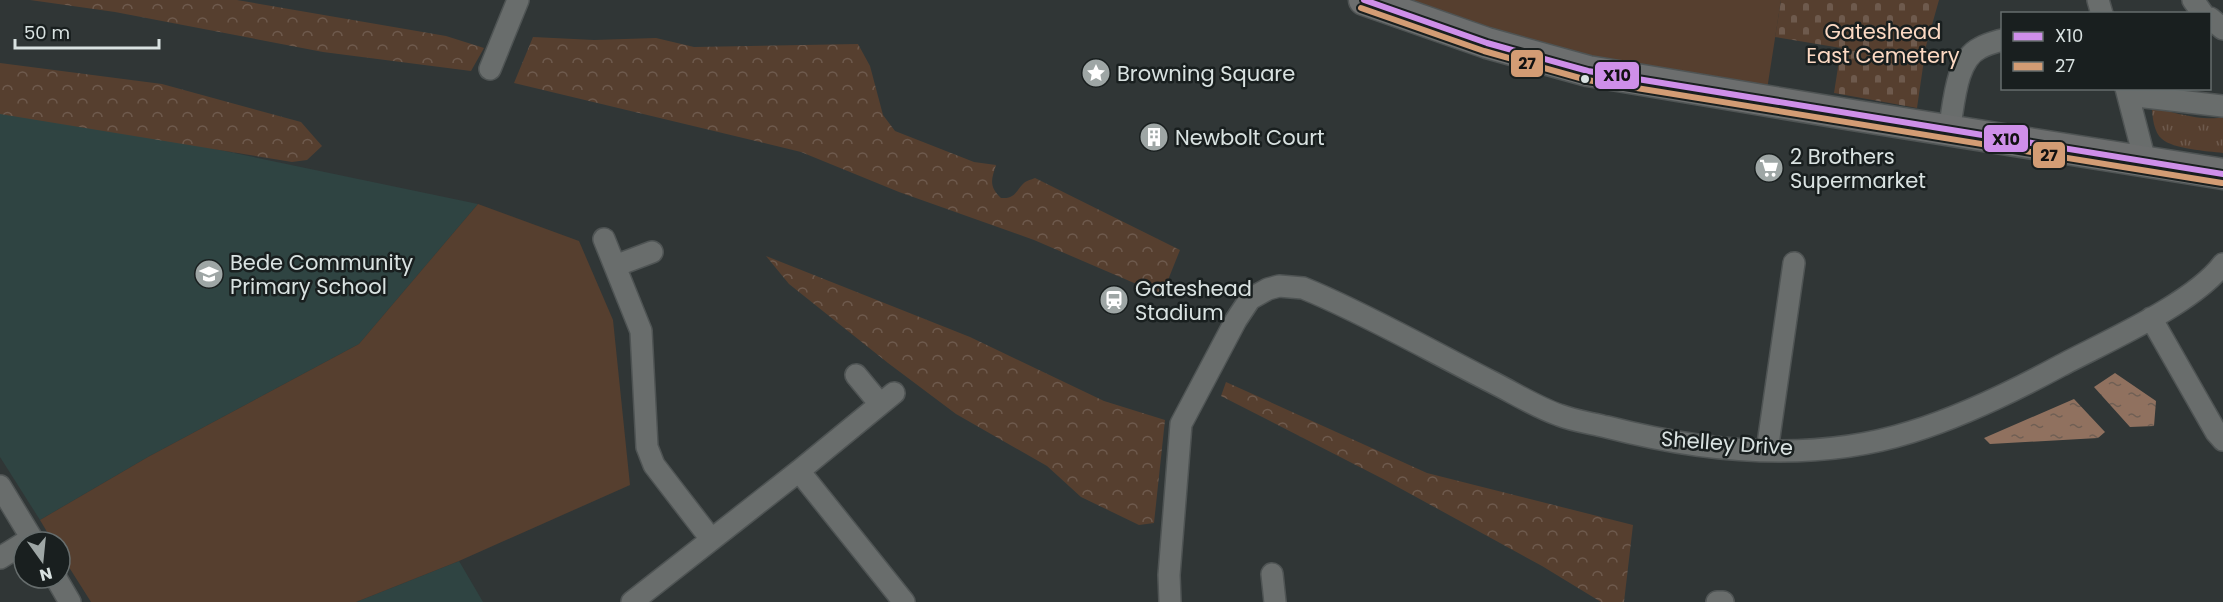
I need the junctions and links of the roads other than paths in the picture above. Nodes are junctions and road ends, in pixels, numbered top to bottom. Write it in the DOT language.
graph roads {
  1 [pos="518,0"];
  2 [pos="1364,0"];
  3 [pos="2193,0"];
  4 [pos="2202,12"];
  5 [pos="2211,19"];
  6 [pos="2223,29"];
  7 [pos="2001,40"];
  8 [pos="490,69"];
  9 [pos="2127,92"];
  10 [pos="2223,106"];
  11 [pos="1949,131"];
  12 [pos="2145,161"];
  13 [pos="2223,174"];
  14 [pos="604,239"];
  15 [pos="652,252"];
  16 [pos="1794,263"];
  17 [pos="2223,264"];
  18 [pos="615,266"];
  19 [pos="2151,318"];
  20 [pos="856,375"];
  21 [pos="2223,440"];
  22 [pos="1767,451"];
  23 [pos="799,471"];
  24 [pos="0,486"];
  25 [pos="23,530"];
  26 [pos="711,539"];
  27 [pos="1272,574"];
  28 [pos="636,601"];
  29 [pos="904,602"];
  30 [pos="1170,602"];
  31 [pos="1275,602"];
  32 [pos="1717,602"];
  33 [pos="1723,602"];
  1 -- 8 [label="street"];
  2 -- 11 [label="main road"];
  3 -- 4 [label="street"];
  5 -- 6 [label="street"];
  7 -- 11 [label="street"];
  9 -- 10 [label="street"];
  9 -- 12 [label="street"];
  11 -- 12 [label="main road"];
  12 -- 13 [label="main road"];
  14 -- 18 [label="street"];
  15 -- 18 [label="street"];
  16 -- 22 [label="street"];
  17 -- 19 [label="street, Shelley Drive"];
  18 -- 26 [label="street"];
  19 -- 21 [label="street"];
  19 -- 22 [label="street, Shelley Drive"];
  20 -- 23 [label="street"];
  22 -- 30 [label="street, Shelley Drive"];
  23 -- 26 [label="street"];
  23 -- 29 [label="street"];
  24 -- 25 [label="street"];
  26 -- 28 [label="street"];
  27 -- 31 [label="street"];
  32 -- 33 [label="street"];
}
